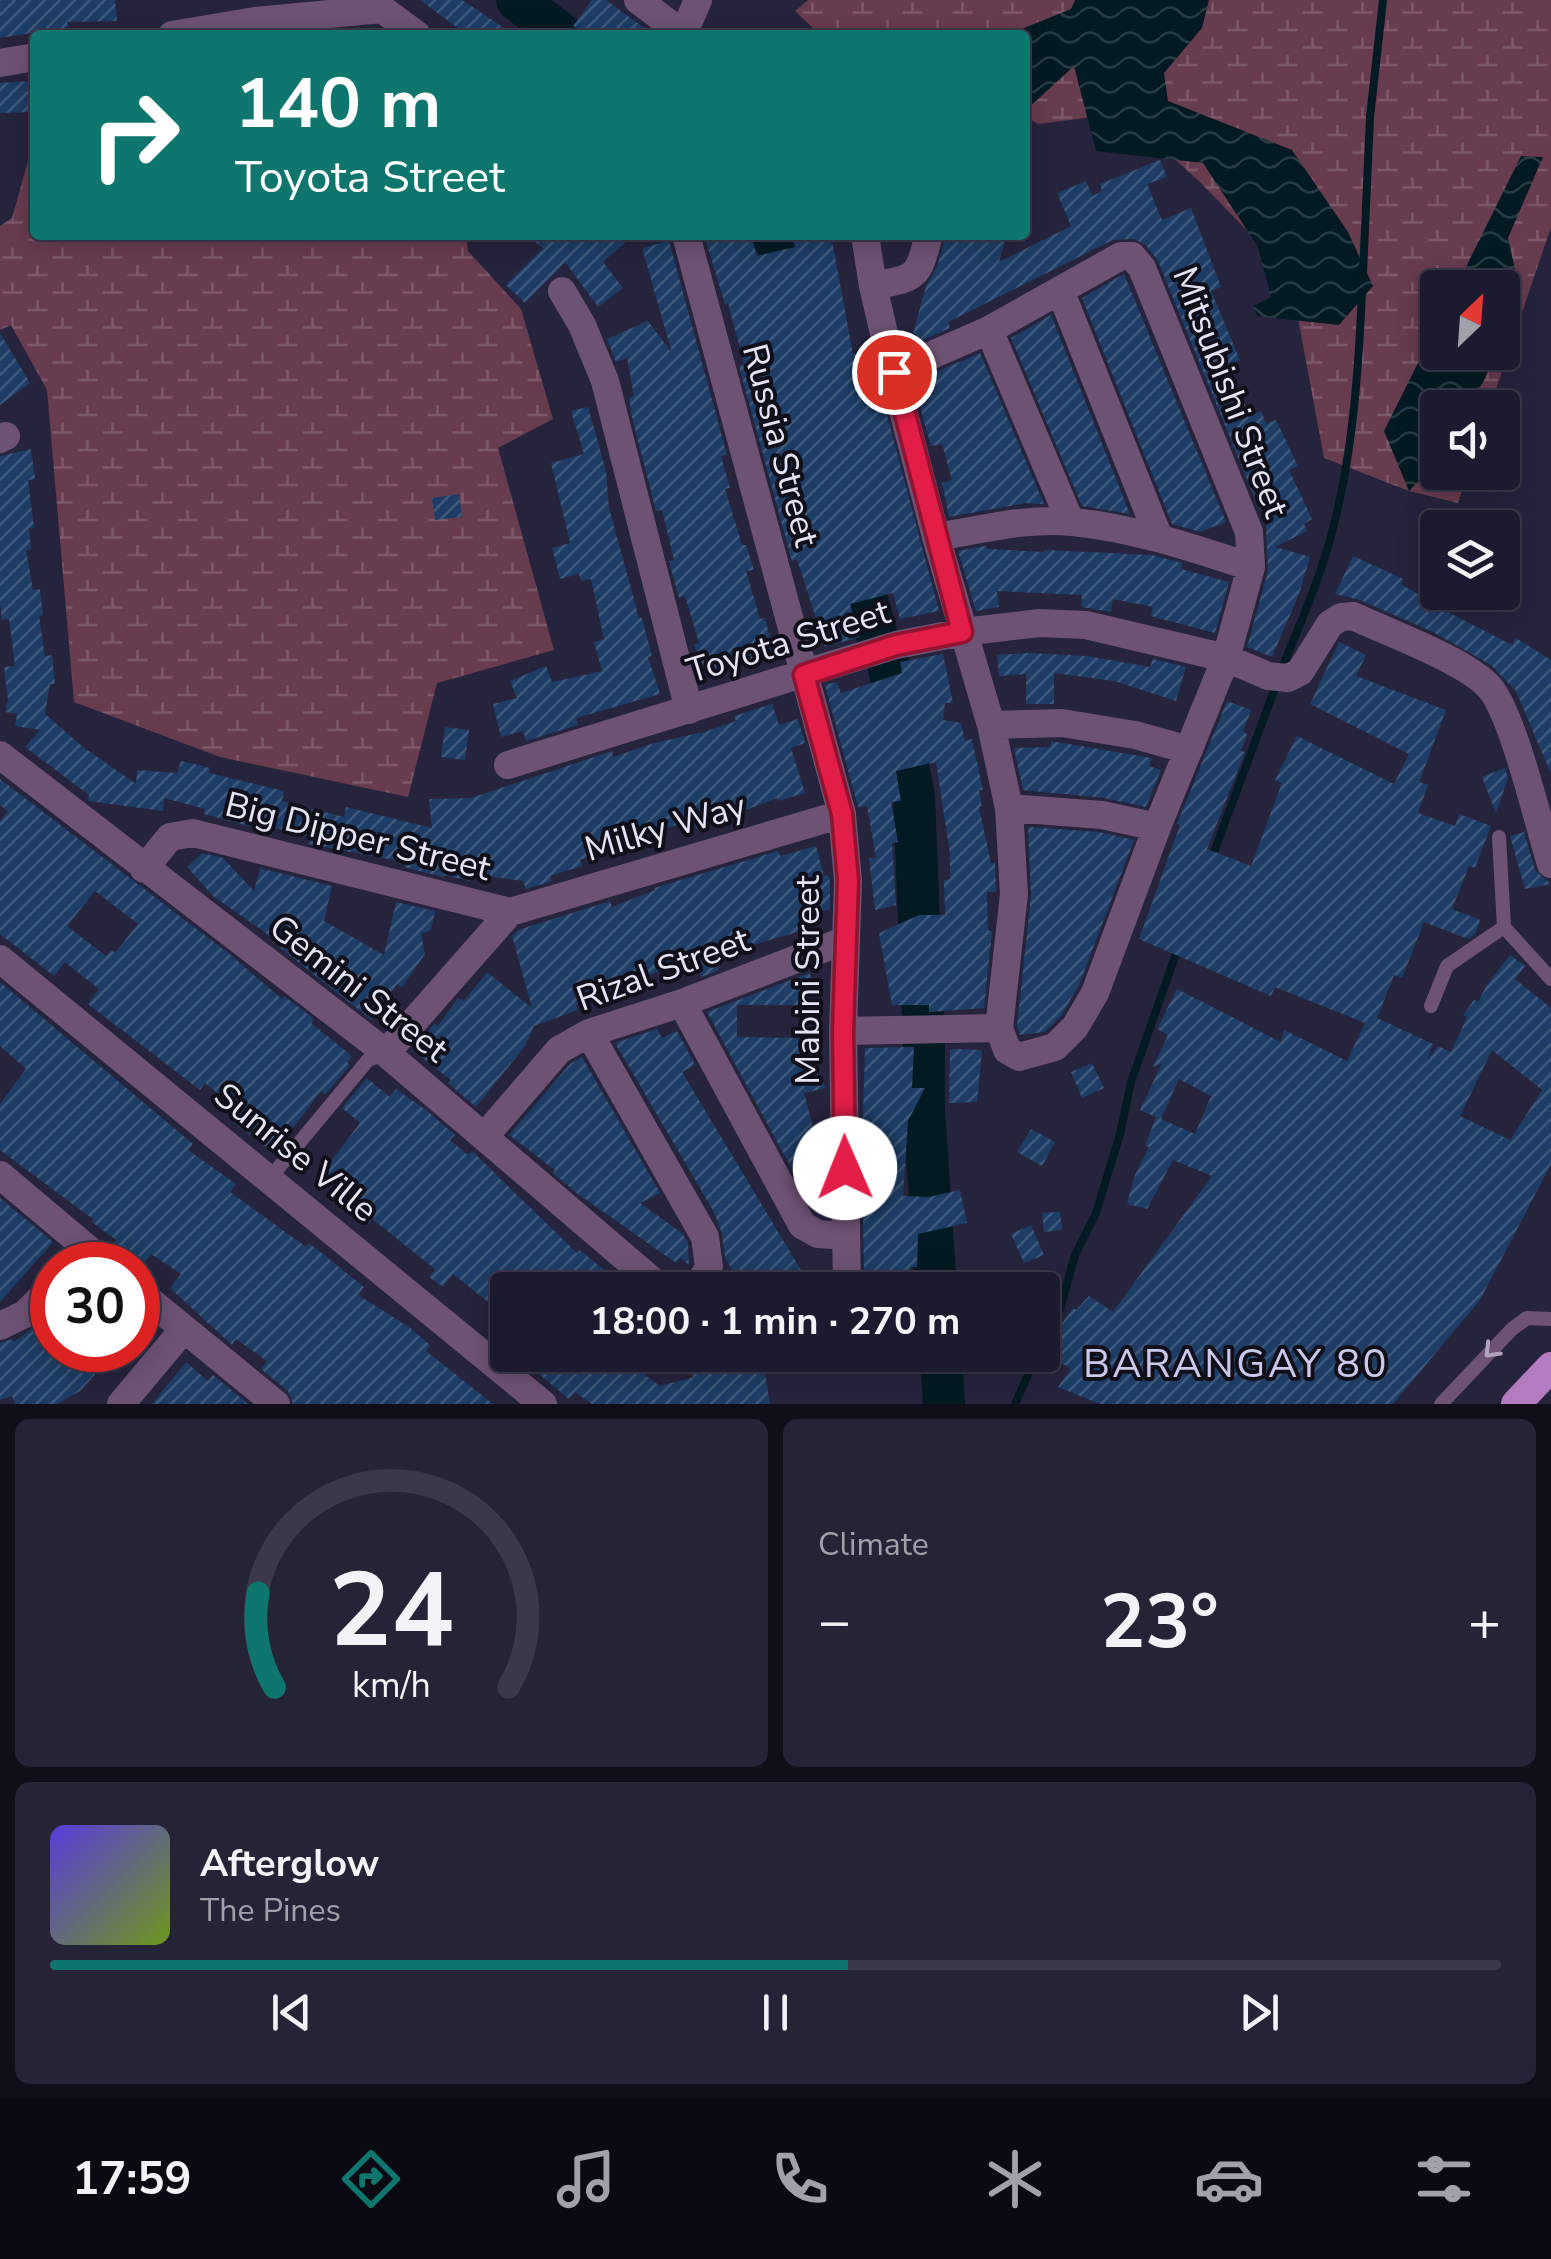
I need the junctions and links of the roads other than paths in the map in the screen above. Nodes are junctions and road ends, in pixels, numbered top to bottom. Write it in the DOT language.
graph roads {
  1 [pos="638,0"];
  2 [pos="698,0"];
  3 [pos="382,4"];
  4 [pos="255,11"];
  5 [pos="189,30"];
  6 [pos="411,30"];
  7 [pos="678,30"];
  8 [pos="685,30"];
  9 [pos="30,58"];
  10 [pos="0,63"];
  11 [pos="687,240"];
  12 [pos="867,240"];
  13 [pos="928,240"];
  14 [pos="873,286"];
  15 [pos="1060,290"];
  16 [pos="562,291"];
  17 [pos="989,330"];
  18 [pos="894,372"];
  19 [pos="1070,522"];
  20 [pos="936,537"];
  21 [pos="1160,538"];
  22 [pos="1251,567"];
  23 [pos="962,632"];
  24 [pos="1226,658"];
  25 [pos="804,675"];
  26 [pos="689,710"];
  27 [pos="991,725"];
  28 [pos="1189,750"];
  29 [pos="0,755"];
  30 [pos="508,764"];
  31 [pos="1009,808"];
  32 [pos="842,814"];
  33 [pos="1157,827"];
  34 [pos="1500,837"];
  35 [pos="1551,864"];
  36 [pos="144,869"];
  37 [pos="510,912"];
  38 [pos="1504,927"];
  39 [pos="846,940"];
  40 [pos="0,959"];
  41 [pos="1551,979"];
  42 [pos="682,1003"];
  43 [pos="1430,1006"];
  44 [pos="998,1028"];
  45 [pos="843,1031"];
  46 [pos="589,1034"];
  47 [pos="386,1053"];
  48 [pos="484,1137"];
  49 [pos="0,1175"];
  50 [pos="270,1178"];
  51 [pos="846,1236"];
  52 [pos="70,1242"];
  53 [pos="643,1272"];
  54 [pos="705,1272"];
  55 [pos="847,1272"];
  56 [pos="30,1308"];
  57 [pos="160,1310"];
  58 [pos="1551,1318"];
  59 [pos="0,1326"];
  60 [pos="183,1330"];
  61 [pos="1549,1372"];
  62 [pos="121,1404"];
  63 [pos="276,1404"];
  64 [pos="542,1404"];
  65 [pos="1441,1404"];
  66 [pos="1516,1404"];
  1 -- 7 [label="street"];
  2 -- 8 [label="street"];
  3 -- 4 [label="street"];
  3 -- 6 [label="street"];
  4 -- 5 [label="street"];
  9 -- 10 [label="street"];
  11 -- 25 [label="street, Russia Street"];
  12 -- 14 [label="street"];
  13 -- 14 [label="street"];
  14 -- 18 [label="street"];
  15 -- 17 [label="street, Mitsubishi Street"];
  15 -- 21 [label="street"];
  15 -- 22 [label="street, Mitsubishi Street"];
  16 -- 26 [label="street"];
  17 -- 18 [label="street, Mitsubishi Street"];
  17 -- 19 [label="street"];
  18 -- 20 [label="street"];
  19 -- 20 [label="street"];
  19 -- 21 [label="street"];
  20 -- 23 [label="street"];
  21 -- 22 [label="street"];
  22 -- 24 [label="street, Mitsubishi Street"];
  23 -- 24 [label="street, Toyota Street"];
  23 -- 25 [label="street, Toyota Street"];
  23 -- 27 [label="street"];
  24 -- 28 [label="street, Mitsubishi Street"];
  24 -- 35 [label="street, Toyota Street"];
  25 -- 26 [label="street, Toyota Street"];
  25 -- 32 [label="street, Mabini Street"];
  26 -- 30 [label="street, Toyota Street"];
  27 -- 28 [label="street"];
  27 -- 31 [label="street"];
  28 -- 33 [label="street, Mitsubishi Street"];
  29 -- 36 [label="street, Gemini Street"];
  31 -- 33 [label="street"];
  31 -- 44 [label="street"];
  32 -- 37 [label="street, Milky Way"];
  32 -- 39 [label="street, Mabini Street"];
  33 -- 44 [label="street, Mitsubishi Street"];
  34 -- 38 [label="lane"];
  36 -- 37 [label="street, Big Dipper Street"];
  36 -- 47 [label="street, Gemini Street"];
  37 -- 47 [label="street"];
  38 -- 41 [label="lane"];
  38 -- 43 [label="lane"];
  39 -- 42 [label="street, Rizal Street"];
  39 -- 45 [label="street, Mabini Street"];
  40 -- 50 [label="street, Sunrise Ville"];
  42 -- 46 [label="street, Rizal Street"];
  42 -- 51 [label="street"];
  44 -- 45 [label="street"];
  45 -- 51 [label="street, Mabini Street"];
  46 -- 48 [label="street, Rizal Street"];
  46 -- 54 [label="street"];
  47 -- 48 [label="street, Gemini Street"];
  47 -- 50 [label="lane"];
  48 -- 53 [label="street, Gemini Street"];
  49 -- 52 [label="street"];
  50 -- 64 [label="street, Sunrise Ville"];
  51 -- 55 [label="street, Mabini Street"];
  56 -- 59 [label="street"];
  57 -- 60 [label="street"];
  58 -- 65 [label="lane, one-way"];
  60 -- 62 [label="street"];
  60 -- 63 [label="street"];
  61 -- 66 [label="main road"];
}
